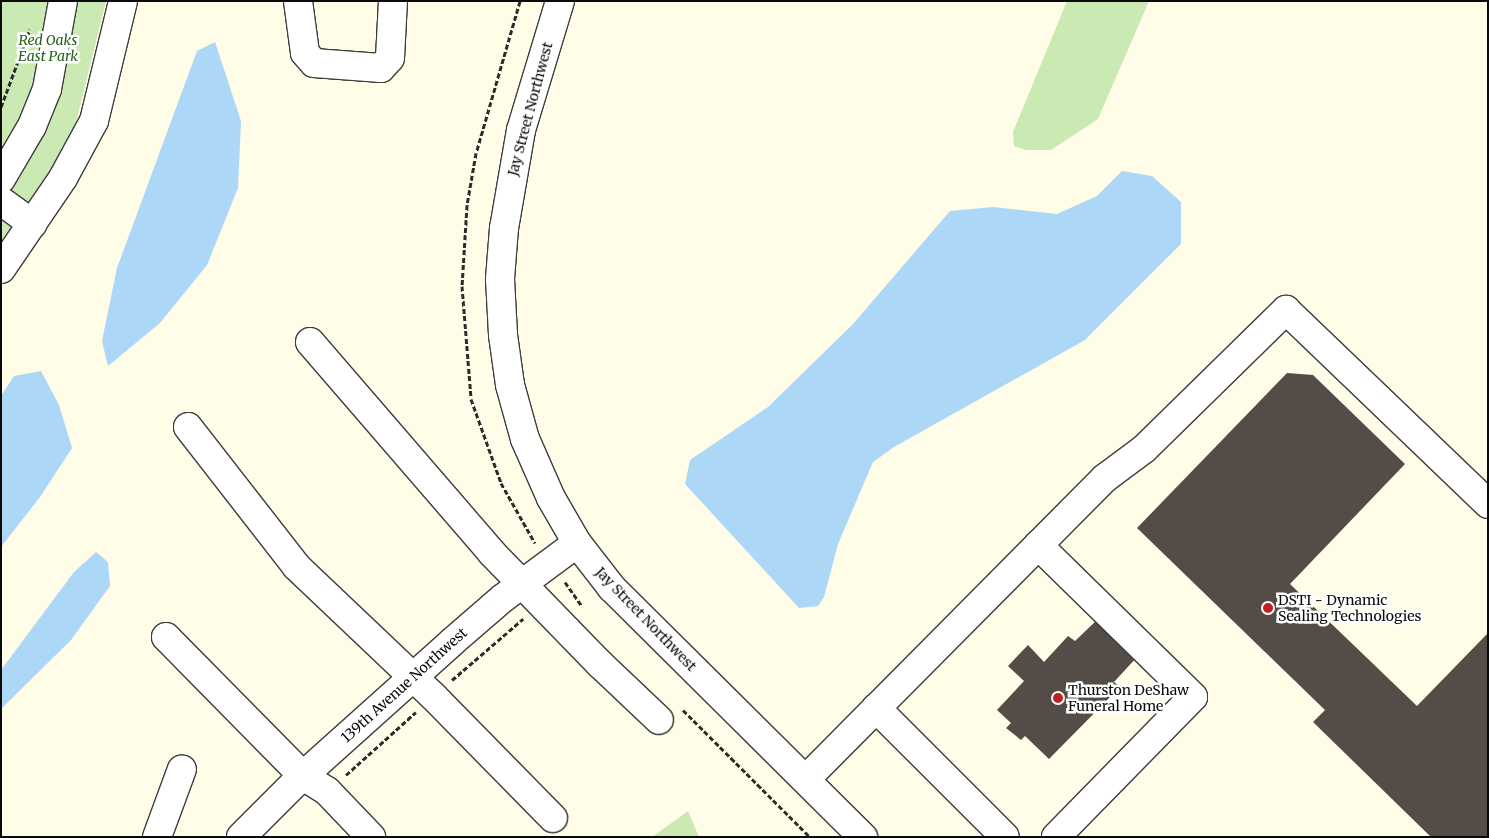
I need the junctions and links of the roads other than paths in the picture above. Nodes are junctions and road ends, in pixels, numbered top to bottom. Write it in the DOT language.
graph roads {
  1 [pos="63,1"];
  2 [pos="123,1"];
  3 [pos="298,1"];
  4 [pos="393,1"];
  5 [pos="560,1"];
  6 [pos="1,179"];
  7 [pos="1,202"];
  8 [pos="32,224"];
  9 [pos="1,269"];
  10 [pos="310,342"];
  11 [pos="188,427"];
  12 [pos="1488,504"];
  13 [pos="577,543"];
  14 [pos="1038,545"];
  15 [pos="522,584"];
  16 [pos="166,637"];
  17 [pos="412,679"];
  18 [pos="876,708"];
  19 [pos="669,713"];
  20 [pos="182,769"];
  21 [pos="303,776"];
  22 [pos="806,779"];
  23 [pos="553,818"];
  24 [pos="157,837"];
  25 [pos="241,837"];
  26 [pos="371,837"];
  27 [pos="863,837"];
  28 [pos="1006,837"];
  29 [pos="1056,837"];
  1 -- 6 [label="street"];
  2 -- 8 [label="street"];
  3 -- 4 [label="street"];
  5 -- 13 [label="street, Jay Street Northwest"];
  7 -- 8 [label="street"];
  8 -- 9 [label="street"];
  10 -- 15 [label="street"];
  11 -- 17 [label="street"];
  12 -- 14 [label="street"];
  13 -- 15 [label="street, 139th Avenue Northwest"];
  13 -- 22 [label="street, Jay Street Northwest"];
  14 -- 18 [label="street"];
  14 -- 29 [label="street"];
  15 -- 17 [label="street, 139th Avenue Northwest"];
  15 -- 19 [label="street"];
  16 -- 21 [label="street"];
  17 -- 21 [label="street, 139th Avenue Northwest"];
  17 -- 23 [label="street"];
  18 -- 22 [label="street"];
  18 -- 28 [label="street"];
  20 -- 24 [label="street"];
  21 -- 25 [label="street, 139th Avenue Northwest"];
  21 -- 26 [label="street"];
  22 -- 27 [label="street, Jay Street Northwest"];
}
